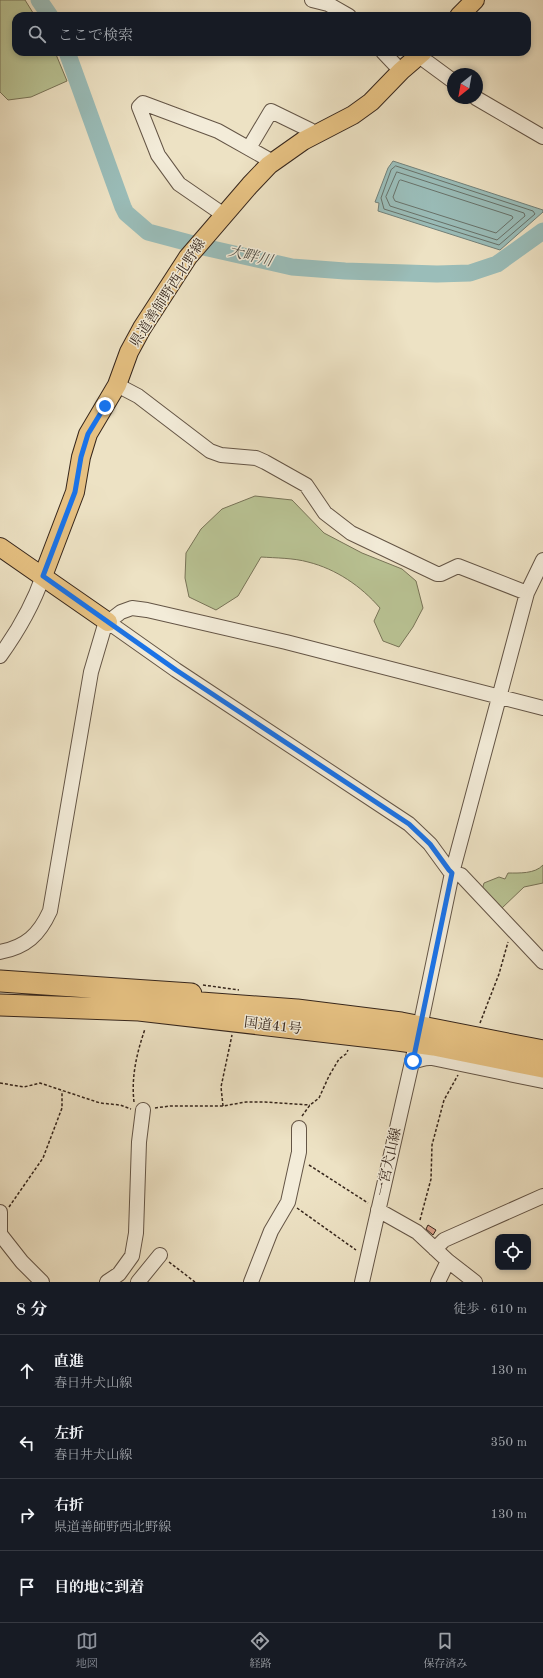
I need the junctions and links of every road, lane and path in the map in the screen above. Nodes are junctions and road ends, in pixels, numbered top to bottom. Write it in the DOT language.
graph roads {
  1 [pos="312,0"];
  2 [pos="475,0"];
  3 [pos="342,12"];
  4 [pos="463,12"];
  5 [pos="387,56"];
  6 [pos="419,56"];
  7 [pos="423,56"];
  8 [pos="401,71"];
  9 [pos="447,77"];
  10 [pos="483,102"];
  11 [pos="315,135"];
  12 [pos="543,137"];
  13 [pos="248,148"];
  14 [pos="273,162"];
  15 [pos="224,215"];
  16 [pos="116,385"];
  17 [pos="0,547"];
  18 [pos="543,560"];
  19 [pos="43,576"];
  20 [pos="527,593"];
  21 [pos="108,622"];
  22 [pos="0,656"];
  23 [pos="499,697"];
  24 [pos="543,708"];
  25 [pos="452,873"];
  26 [pos="512,929"];
  27 [pos="0,952"];
  28 [pos="543,962"];
  29 [pos="0,981"];
  30 [pos="0,993"];
  31 [pos="0,1005"];
  32 [pos="297,1010"];
  33 [pos="0,1016"];
  34 [pos="142,1020"];
  35 [pos="479,1027"];
  36 [pos="232,1034"];
  37 [pos="417,1044"];
  38 [pos="350,1046"];
  39 [pos="543,1051"];
  40 [pos="463,1065"];
  41 [pos="543,1067"];
  42 [pos="543,1081"];
  43 [pos="0,1083"];
  44 [pos="62,1091"];
  45 [pos="310,1105"];
  46 [pos="223,1106"];
  47 [pos="139,1110"];
  48 [pos="299,1128"];
  49 [pos="298,1157"];
  50 [pos="543,1196"];
  51 [pos="288,1202"];
  52 [pos="5,1209"];
  53 [pos="378,1210"];
  54 [pos="417,1232"];
  55 [pos="0,1234"];
  56 [pos="435,1249"];
  57 [pos="160,1255"];
  58 [pos="368,1258"];
  59 [pos="448,1261"];
  60 [pos="42,1282"];
  61 [pos="107,1282"];
  62 [pos="138,1282"];
  63 [pos="251,1282"];
  64 [pos="362,1282"];
  65 [pos="438,1282"];
  66 [pos="475,1282"];
  1 -- 3 [label="street"];
  2 -- 4 [label="main road"];
  5 -- 8 [label="street"];
  6 -- 8 [label="main road, 県道善師野西北野線"];
  7 -- 9 [label="street"];
  8 -- 11 [label="main road, 県道善師野西北野線"];
  10 -- 12 [label="street"];
  11 -- 13 [label="street"];
  11 -- 14 [label="main road, 県道善師野西北野線"];
  13 -- 14 [label="street"];
  13 -- 15 [label="street"];
  14 -- 15 [label="main road, 県道善師野西北野線"];
  15 -- 16 [label="main road, 県道善師野西北野線"];
  16 -- 19 [label="main road, 県道善師野西北野線"];
  16 -- 20 [label="street"];
  17 -- 19 [label="main road"];
  18 -- 20 [label="street, 一宮犬山線"];
  19 -- 21 [label="main road"];
  19 -- 22 [label="street, 県道善師野西北野線"];
  20 -- 23 [label="street, 一宮犬山線"];
  21 -- 23 [label="street"];
  21 -- 25 [label="street"];
  21 -- 27 [label="street"];
  23 -- 24 [label="street"];
  23 -- 25 [label="street, 一宮犬山線"];
  25 -- 26 [label="street"];
  25 -- 37 [label="street, 一宮犬山線"];
  26 -- 28 [label="street"];
  26 -- 35 [label="path"];
  29 -- 32 [label="highway"];
  30 -- 32 [label="highway, 国道41号"];
  31 -- 34 [label="highway, 国道41号"];
  32 -- 37 [label="highway, 国道41号"];
  33 -- 34 [label="highway"];
  34 -- 37 [label="highway, 国道41号"];
  34 -- 47 [label="path"];
  36 -- 46 [label="path"];
  37 -- 39 [label="highway, 国道41号"];
  37 -- 40 [label="street"];
  37 -- 41 [label="highway, 国道41号"];
  37 -- 53 [label="street, 一宮犬山線"];
  38 -- 45 [label="path"];
  40 -- 42 [label="street"];
  40 -- 54 [label="path"];
  43 -- 44 [label="path"];
  44 -- 47 [label="path"];
  44 -- 52 [label="path"];
  45 -- 46 [label="path"];
  45 -- 48 [label="path"];
  46 -- 47 [label="path"];
  47 -- 61 [label="street"];
  48 -- 49 [label="street"];
  49 -- 51 [label="street"];
  49 -- 53 [label="path"];
  50 -- 56 [label="street"];
  51 -- 58 [label="path"];
  51 -- 63 [label="street"];
  52 -- 55 [label="street"];
  53 -- 54 [label="street"];
  53 -- 58 [label="street, 一宮犬山線"];
  54 -- 56 [label="street"];
  55 -- 60 [label="street"];
  56 -- 59 [label="street"];
  57 -- 62 [label="street"];
  58 -- 64 [label="street, 一宮犬山線"];
  59 -- 65 [label="street"];
  59 -- 66 [label="street"];
}
